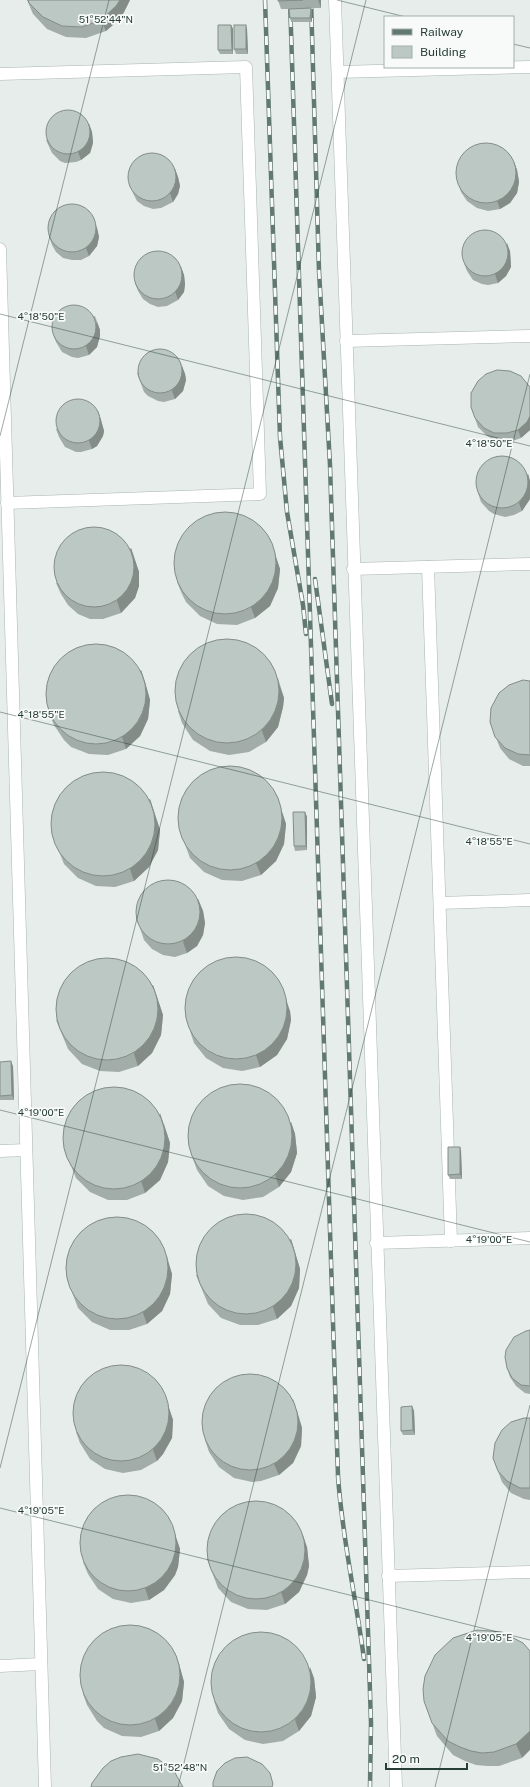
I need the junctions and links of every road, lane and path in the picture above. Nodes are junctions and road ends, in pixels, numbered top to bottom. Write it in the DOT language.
graph roads {
  1 [pos="335,0"];
  2 [pos="514,67"];
  3 [pos="530,67"];
  4 [pos="492,68"];
  5 [pos="338,72"];
  6 [pos="0,74"];
  7 [pos="0,249"];
  8 [pos="530,336"];
  9 [pos="346,341"];
  10 [pos="7,503"];
  11 [pos="530,564"];
  12 [pos="428,566"];
  13 [pos="353,569"];
  14 [pos="5,621"];
  15 [pos="530,900"];
  16 [pos="440,904"];
  17 [pos="26,1150"];
  18 [pos="0,1151"];
  19 [pos="530,1238"];
  20 [pos="451,1241"];
  21 [pos="376,1243"];
  22 [pos="530,1572"];
  23 [pos="388,1576"];
  24 [pos="42,1664"];
  25 [pos="0,1666"];
  26 [pos="45,1787"];
  27 [pos="396,1787"];
  1 -- 5 [label="lane"];
  2 -- 3 [label="lane"];
  4 -- 5 [label="lane"];
  5 -- 9 [label="lane"];
  6 -- 10 [label="lane"];
  7 -- 10 [label="lane"];
  8 -- 9 [label="lane"];
  9 -- 13 [label="lane"];
  10 -- 14 [label="lane"];
  11 -- 12 [label="lane"];
  12 -- 13 [label="lane"];
  12 -- 16 [label="lane"];
  13 -- 21 [label="lane"];
  14 -- 17 [label="lane"];
  15 -- 16 [label="lane"];
  16 -- 20 [label="lane"];
  17 -- 18 [label="lane"];
  17 -- 24 [label="lane"];
  19 -- 20 [label="lane"];
  20 -- 21 [label="lane"];
  21 -- 23 [label="lane"];
  22 -- 23 [label="lane"];
  23 -- 27 [label="lane"];
  24 -- 25 [label="lane"];
  24 -- 26 [label="lane"];
}
